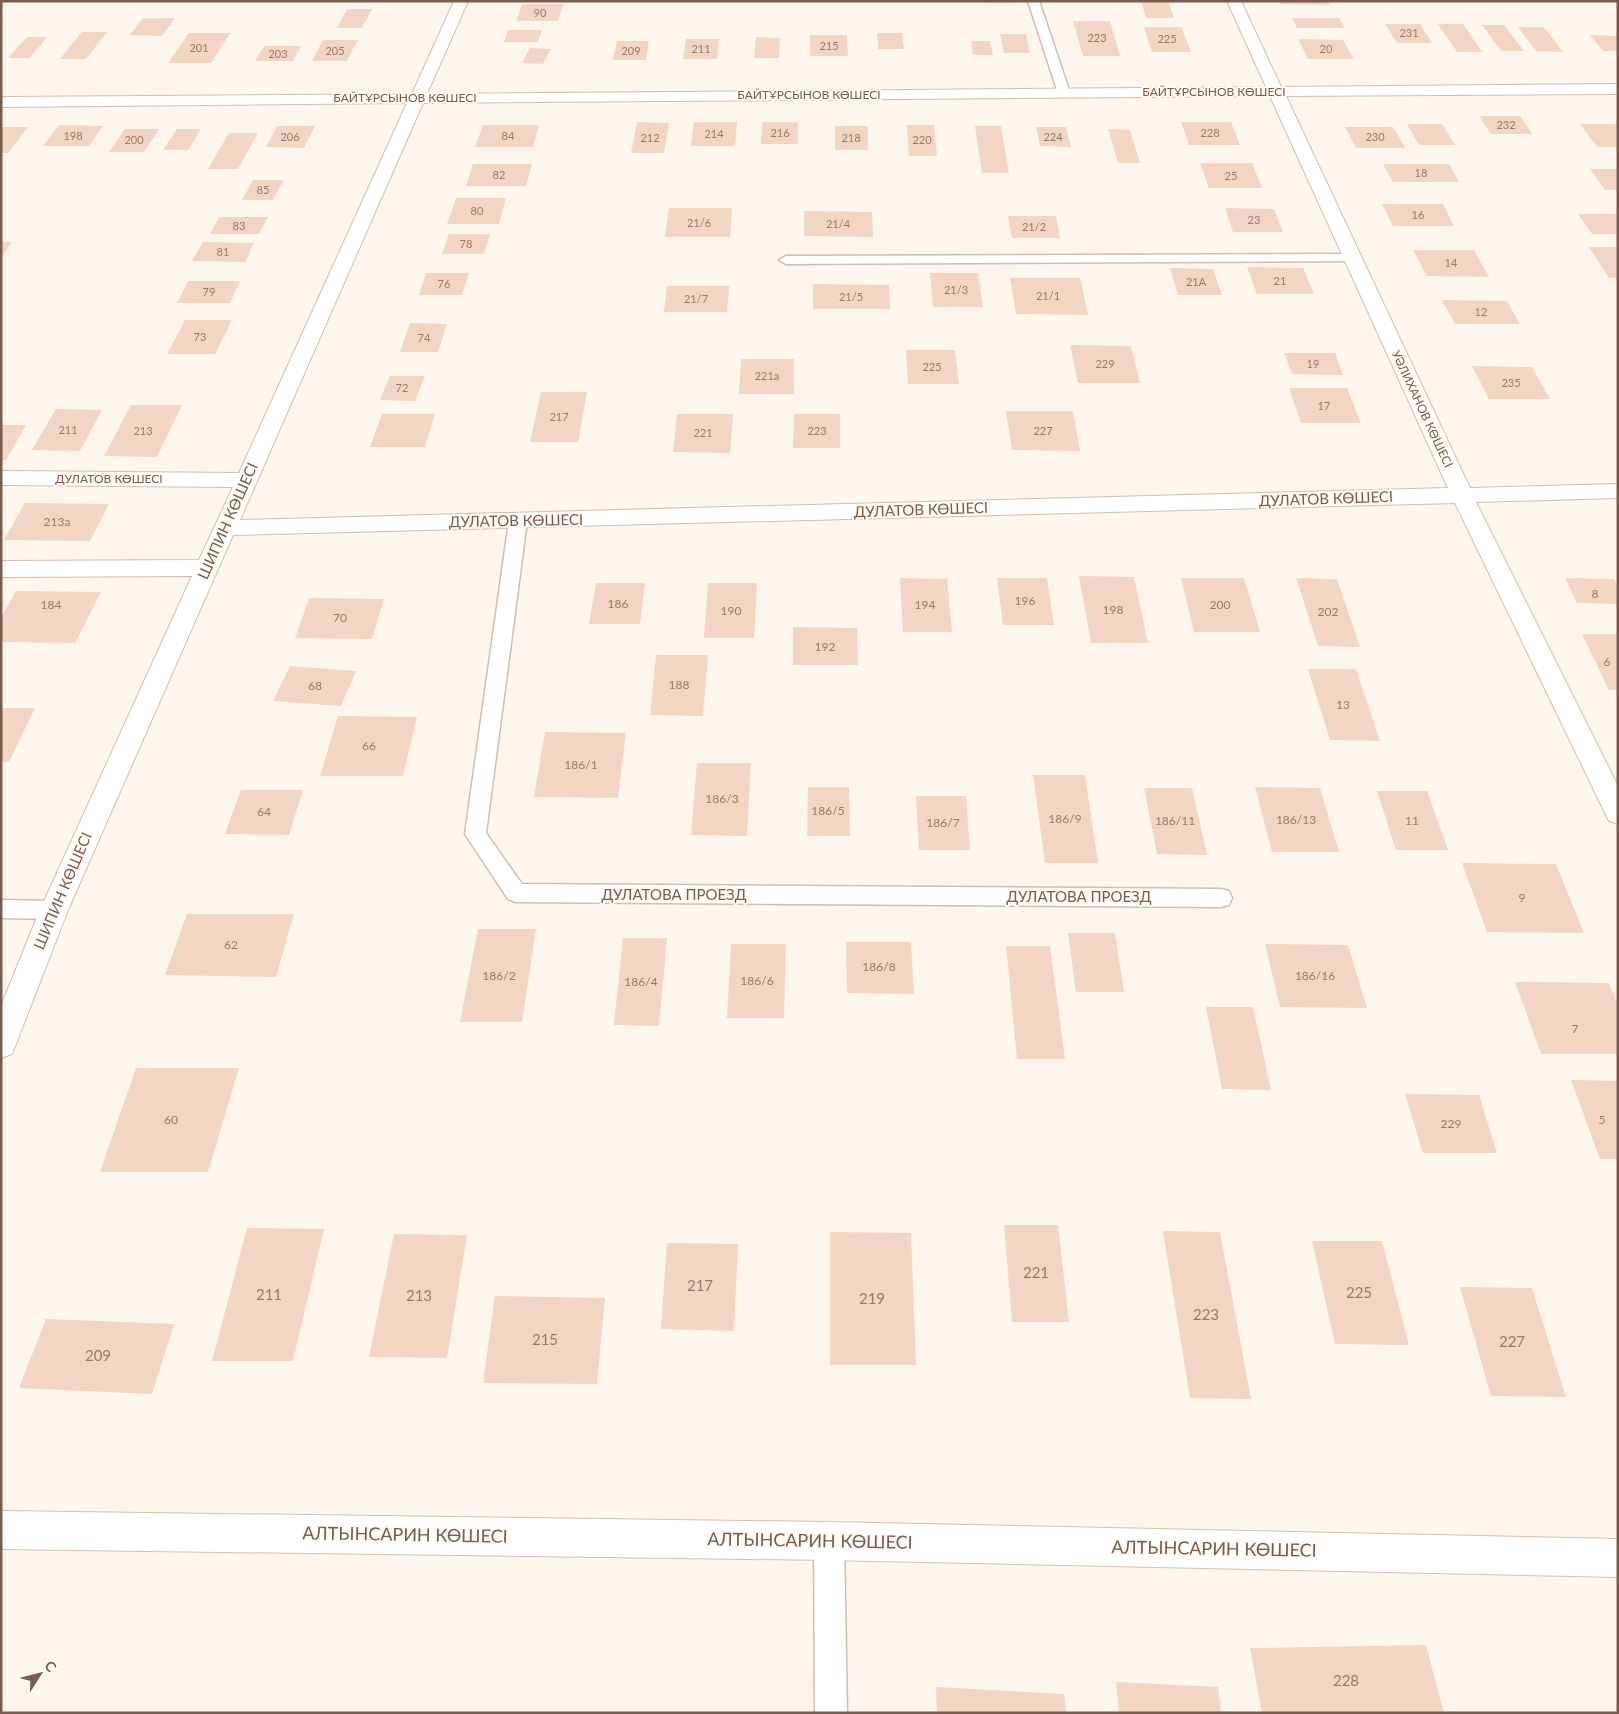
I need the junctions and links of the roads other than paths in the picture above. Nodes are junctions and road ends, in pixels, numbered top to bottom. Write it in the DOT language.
graph roads {
  1 [pos="461,1"];
  2 [pos="1033,1"];
  3 [pos="1234,1"];
  4 [pos="1618,89"];
  5 [pos="1275,92"];
  6 [pos="1064,93"];
  7 [pos="417,98"];
  8 [pos="1,102"];
  9 [pos="1352,258"];
  10 [pos="786,260"];
  11 [pos="1,478"];
  12 [pos="246,480"];
  13 [pos="1618,491"];
  14 [pos="1462,495"];
  15 [pos="518,520"];
  16 [pos="224,528"];
  17 [pos="207,568"];
  18 [pos="1,569"];
  19 [pos="1618,813"];
  20 [pos="1221,898"];
  21 [pos="1,909"];
  22 [pos="54,910"];
  23 [pos="1,1044"];
  24 [pos="1,1530"];
  25 [pos="829,1541"];
  26 [pos="1618,1558"];
  27 [pos="831,1713"];
  1 -- 7 [label="street, ШИПИН КӨШЕСІ"];
  2 -- 6 [label="lane"];
  3 -- 5 [label="street, УӘЛИХАНОВ КӨШЕСІ"];
  4 -- 5 [label="street, БАЙТҰРСЫНОВ КӨШЕСІ"];
  5 -- 6 [label="street, БАЙТҰРСЫНОВ КӨШЕСІ"];
  5 -- 9 [label="street, УӘЛИХАНОВ КӨШЕСІ"];
  6 -- 7 [label="street, БАЙТҰРСЫНОВ КӨШЕСІ"];
  7 -- 8 [label="street, БАЙТҰРСЫНОВ КӨШЕСІ"];
  7 -- 12 [label="street, ШИПИН КӨШЕСІ"];
  9 -- 10 [label="lane"];
  9 -- 14 [label="street, УӘЛИХАНОВ КӨШЕСІ"];
  11 -- 12 [label="street, ДУЛАТОВ КӨШЕСІ"];
  12 -- 16 [label="street, ШИПИН КӨШЕСІ"];
  13 -- 14 [label="street, ДУЛАТОВ КӨШЕСІ"];
  14 -- 15 [label="street, ДУЛАТОВ КӨШЕСІ"];
  14 -- 19 [label="street, УӘЛИХАНОВ КӨШЕСІ"];
  15 -- 16 [label="street, ДУЛАТОВ КӨШЕСІ"];
  15 -- 20 [label="lane, ДУЛАТОВА ПРОЕЗД"];
  16 -- 17 [label="street, ШИПИН КӨШЕСІ"];
  17 -- 18 [label="street"];
  17 -- 22 [label="street, ШИПИН КӨШЕСІ"];
  21 -- 22 [label="lane"];
  22 -- 23 [label="street, ШИПИН КӨШЕСІ"];
  24 -- 25 [label="street, АЛТЫНСАРИН КӨШЕСІ"];
  25 -- 26 [label="street, АЛТЫНСАРИН КӨШЕСІ"];
  25 -- 27 [label="lane"];
}
